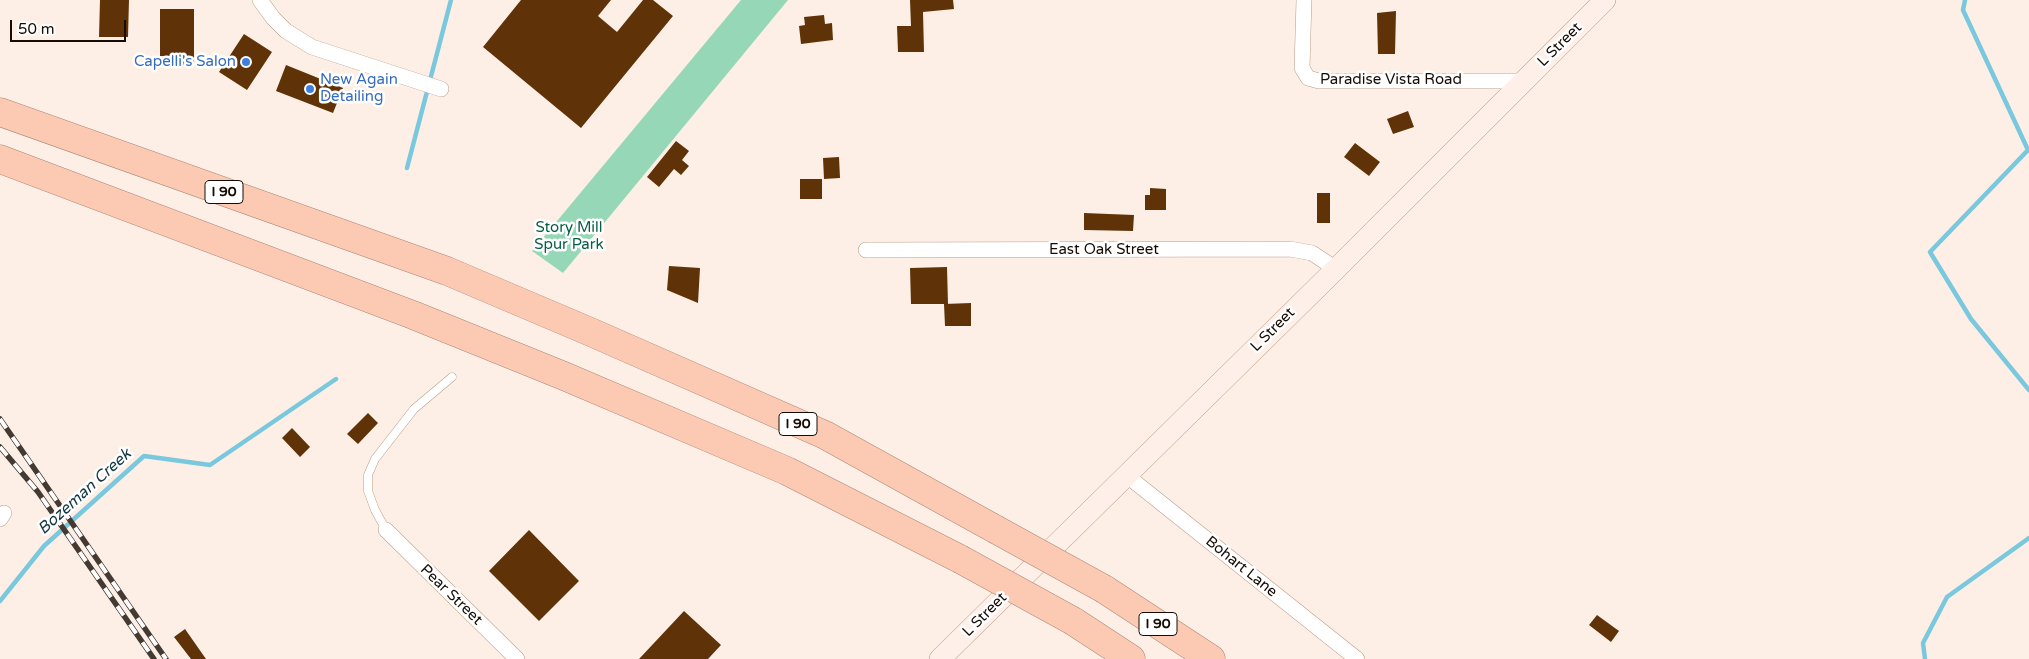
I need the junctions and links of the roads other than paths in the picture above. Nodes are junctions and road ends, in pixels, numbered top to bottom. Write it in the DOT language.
graph roads {
  1 [pos="260,0"];
  2 [pos="1304,0"];
  3 [pos="1605,0"];
  4 [pos="1524,81"];
  5 [pos="441,89"];
  6 [pos="0,112"];
  7 [pos="0,159"];
  8 [pos="866,250"];
  9 [pos="1336,269"];
  10 [pos="452,377"];
  11 [pos="1126,475"];
  12 [pos="386,530"];
  13 [pos="517,659"];
  14 [pos="940,659"];
  15 [pos="1131,659"];
  16 [pos="1212,659"];
  17 [pos="1357,659"];
  1 -- 5 [label="street"];
  2 -- 4 [label="street, Paradise Vista Road"];
  3 -- 4 [label="street, L Street"];
  4 -- 9 [label="street, L Street"];
  6 -- 16 [label="highway, I 90, bridge"];
  7 -- 15 [label="highway, bridge"];
  8 -- 9 [label="street, East Oak Street"];
  9 -- 11 [label="street, L Street"];
  10 -- 12 [label="lane"];
  11 -- 14 [label="street, L Street"];
  11 -- 17 [label="street, Bohart Lane"];
  12 -- 13 [label="street, Pear Street"];
}
